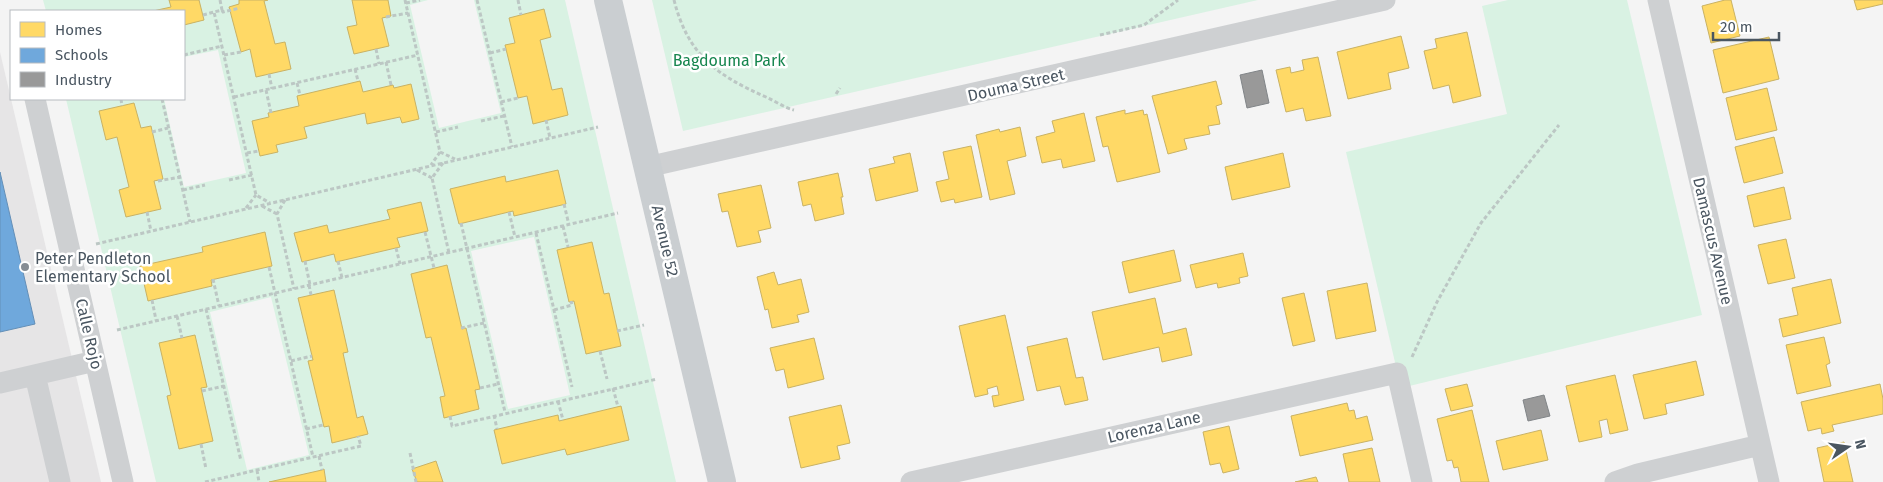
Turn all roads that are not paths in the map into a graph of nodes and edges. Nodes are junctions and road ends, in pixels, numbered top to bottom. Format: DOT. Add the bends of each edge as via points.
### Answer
graph roads {
  1 [pos="608,0"];
  2 [pos="1385,0"];
  3 [pos="1658,0"];
  4 [pos="35,100"];
  5 [pos="647,167"];
  6 [pos="95,361"];
  7 [pos="35,375"];
  8 [pos="0,383"];
  9 [pos="1760,445"];
  10 [pos="60,482"];
  11 [pos="123,482"];
  12 [pos="722,482"];
  13 [pos="911,482"];
  14 [pos="1422,482"];
  15 [pos="1614,482"];
  16 [pos="1769,482"];
  1 -- 5 [label="main road, Avenue 52"];
  2 -- 5 [label="street, Douma Street"];
  3 -- 9 [label="street, Damascus Avenue"];
  4 -- 6 [label="street, Calle Rojo"];
  5 -- 12 [label="main road, Avenue 52"];
  6 -- 7 [label="street"];
  6 -- 11 [label="street, Calle Rojo"];
  7 -- 8 [label="street"];
  7 -- 10 [label="street"];
  9 -- 15 [label="street"];
  9 -- 16 [label="street, Damascus Avenue"];
  13 -- 14 [label="street, Lorenza Lane" via="1397,373"];
}
